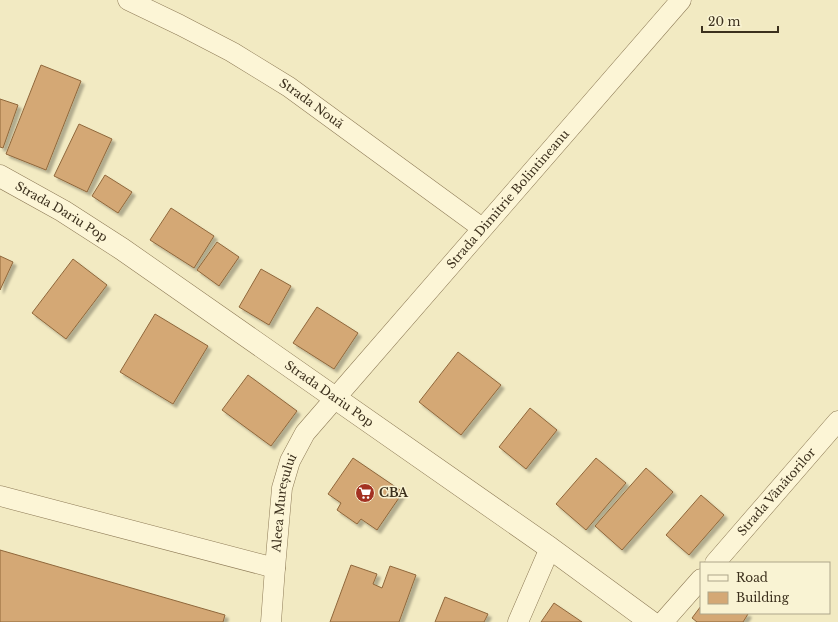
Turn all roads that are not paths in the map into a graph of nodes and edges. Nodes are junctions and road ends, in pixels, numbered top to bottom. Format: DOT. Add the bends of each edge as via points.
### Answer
graph roads {
  1 [pos="128,0"];
  2 [pos="681,0"];
  3 [pos="0,176"];
  4 [pos="482,228"];
  5 [pos="334,398"];
  6 [pos="838,421"];
  7 [pos="0,496"];
  8 [pos="550,548"];
  9 [pos="715,562"];
  10 [pos="275,568"];
  11 [pos="700,580"];
  12 [pos="271,622"];
  13 [pos="518,622"];
  14 [pos="651,622"];
  15 [pos="663,622"];
  1 -- 4 [label="street, Strada Nouă" via="232,52 289,87"];
  2 -- 4 [label="street, Strada Dimitrie Bolintineanu"];
  3 -- 5 [label="street, Strada Dariu Pop" via="63,211 122,249"];
  4 -- 5 [label="street, Strada Dimitrie Bolintineanu"];
  5 -- 8 [label="street, Strada Dariu Pop"];
  5 -- 10 [label="street, Aleea Mureșului" via="305,433 290,461 282,488"];
  6 -- 9 [label="street, Strada Vânătorilor"];
  7 -- 10 [label="street"];
  8 -- 13 [label="street"];
  8 -- 14 [label="street, Strada Dariu Pop"];
  10 -- 12 [label="street, Aleea Mureșului"];
  11 -- 15 [label="street"];
}
